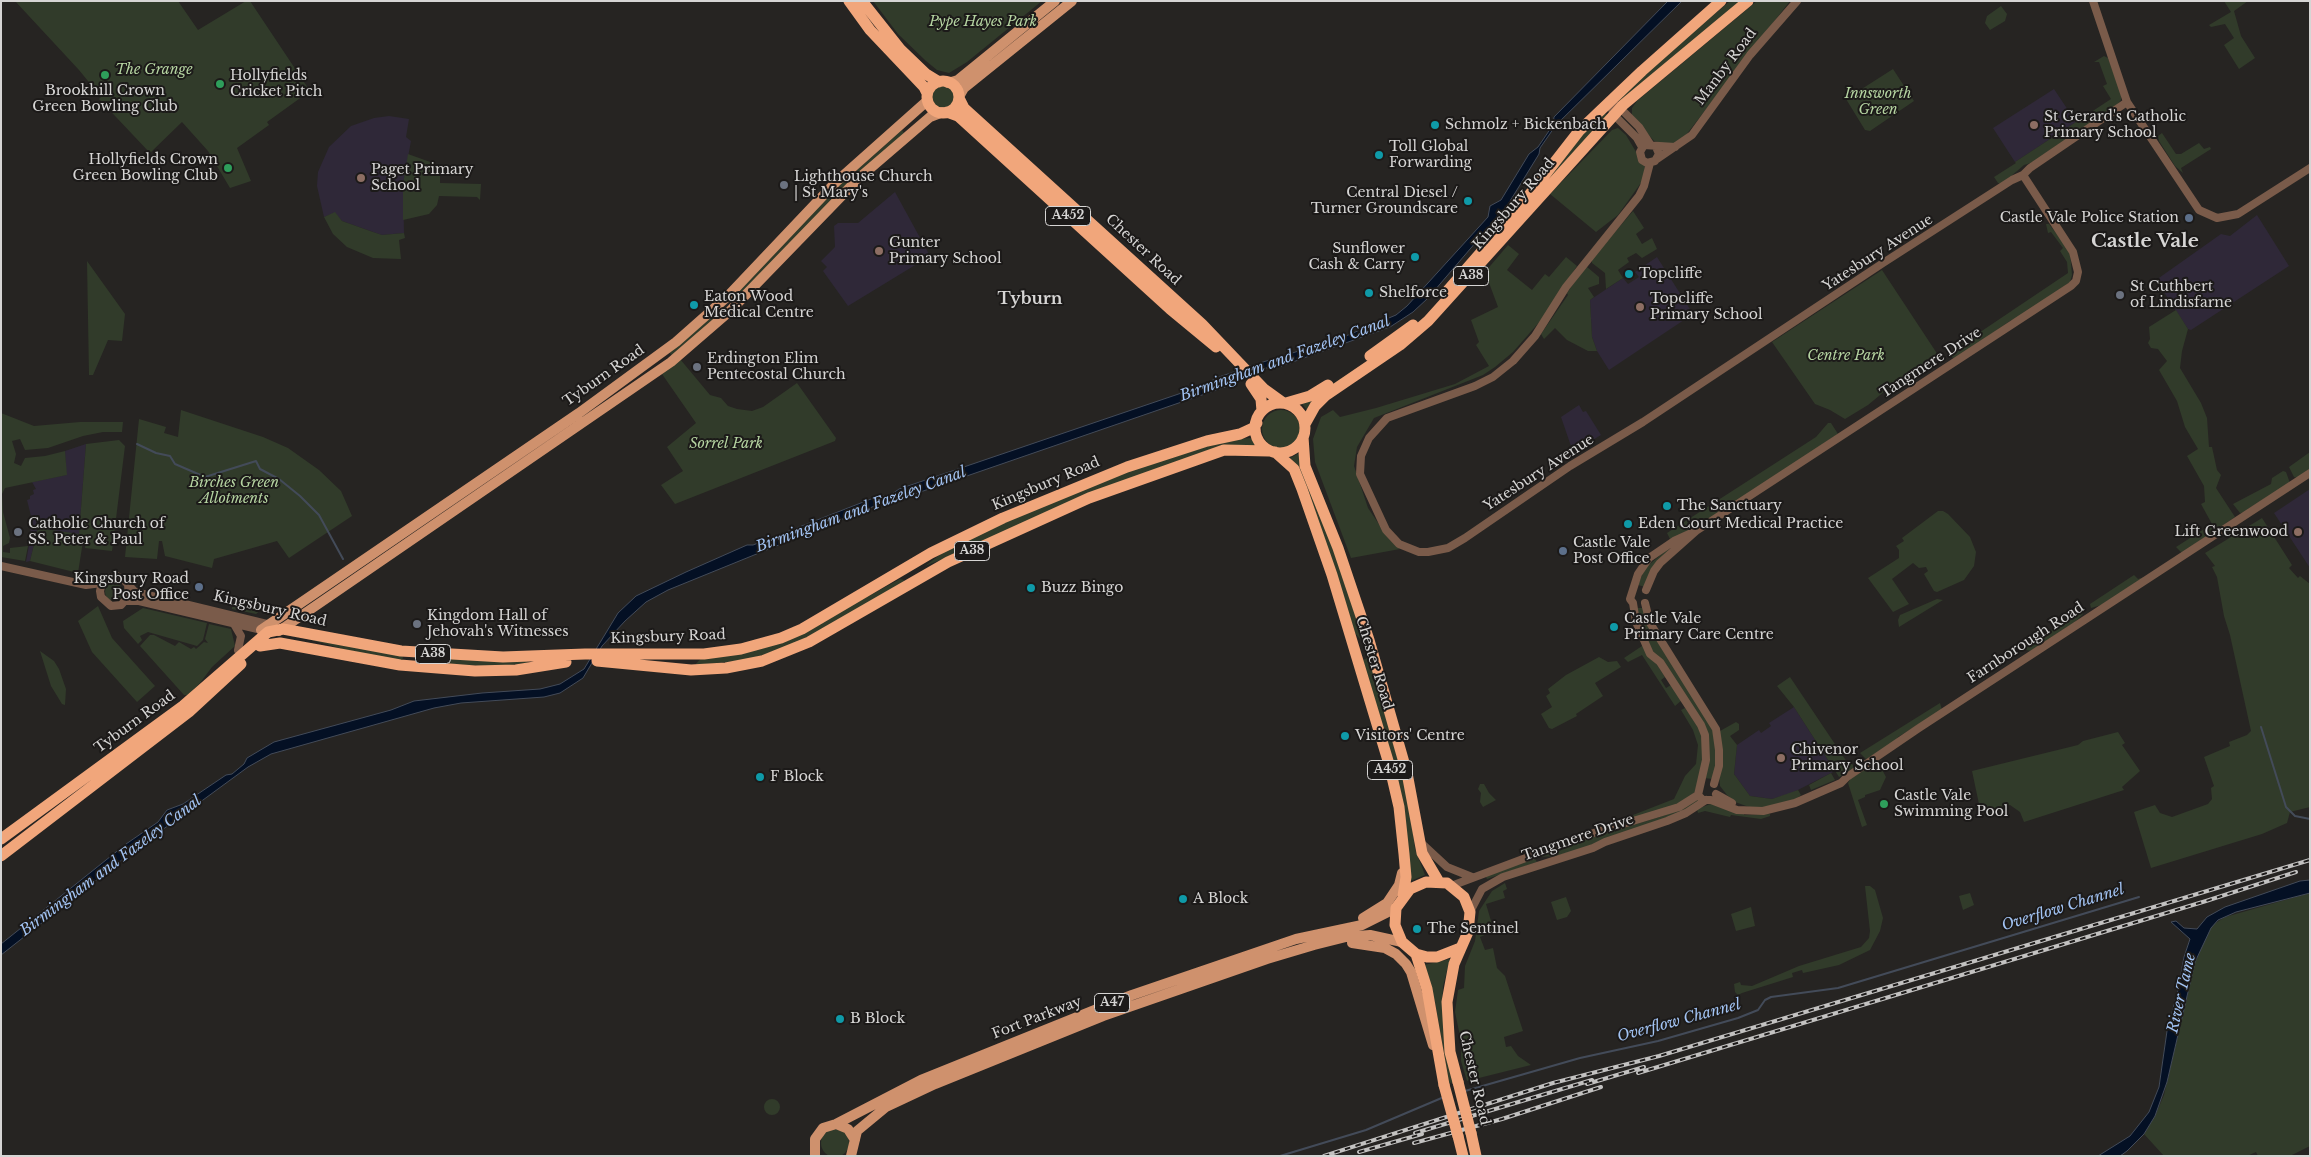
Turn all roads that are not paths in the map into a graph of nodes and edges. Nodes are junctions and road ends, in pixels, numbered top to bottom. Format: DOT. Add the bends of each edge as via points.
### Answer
graph roads {
  1 [pos="849,1"];
  2 [pos="862,1"];
  3 [pos="1055,1"];
  4 [pos="1072,1"];
  5 [pos="1721,1"];
  6 [pos="1748,1"];
  7 [pos="1797,1"];
  8 [pos="2093,1"];
  9 [pos="944,82"];
  10 [pos="927,97"];
  11 [pos="960,98"];
  12 [pos="2127,102"];
  13 [pos="1614,105"];
  14 [pos="945,112"];
  15 [pos="1649,146"];
  16 [pos="1675,147"];
  17 [pos="1654,161"];
  18 [pos="2310,168"];
  19 [pos="2023,175"];
  20 [pos="1082,221"];
  21 [pos="728,296"];
  22 [pos="737,304"];
  23 [pos="1245,373"];
  24 [pos="1321,399"];
  25 [pos="1284,403"];
  26 [pos="1262,411"];
  27 [pos="1257,423"];
  28 [pos="1304,424"];
  29 [pos="1303,438"];
  30 [pos="1234,449"];
  31 [pos="1272,452"];
  32 [pos="2310,473"];
  33 [pos="1302,489"];
  34 [pos="1315,489"];
  35 [pos="1696,531"];
  36 [pos="948,562"];
  37 [pos="910,565"];
  38 [pos="1,566"];
  39 [pos="885,580"];
  40 [pos="102,582"];
  41 [pos="907,584"];
  42 [pos="86,585"];
  43 [pos="128,585"];
  44 [pos="346,587"];
  45 [pos="1633,589"];
  46 [pos="1646,590"];
  47 [pos="101,597"];
  48 [pos="126,601"];
  49 [pos="1645,602"];
  50 [pos="1633,603"];
  51 [pos="304,615"];
  52 [pos="234,624"];
  53 [pos="272,629"];
  54 [pos="314,635"];
  55 [pos="1369,640"];
  56 [pos="260,646"];
  57 [pos="238,650"];
  58 [pos="401,651"];
  59 [pos="423,653"];
  60 [pos="358,658"];
  61 [pos="583,658"];
  62 [pos="604,658"];
  63 [pos="400,664"];
  64 [pos="421,667"];
  65 [pos="215,677"];
  66 [pos="1369,698"];
  67 [pos="1700,784"];
  68 [pos="1714,784"];
  69 [pos="1698,795"];
  70 [pos="1711,798"];
  71 [pos="11,832"];
  72 [pos="1,839"];
  73 [pos="1419,841"];
  74 [pos="19,843"];
  75 [pos="1404,854"];
  76 [pos="1,856"];
  77 [pos="1472,877"];
  78 [pos="1439,882"];
  79 [pos="1451,886"];
  80 [pos="1403,896"];
  81 [pos="1396,908"];
  82 [pos="1470,912"];
  83 [pos="1296,939"];
  84 [pos="1402,942"];
  85 [pos="1314,945"];
  86 [pos="1460,948"];
  87 [pos="1416,954"];
  88 [pos="1439,1064"];
  89 [pos="836,1124"];
  90 [pos="854,1140"];
  91 [pos="816,1154"];
  92 [pos="851,1156"];
  93 [pos="1463,1156"];
  94 [pos="1476,1156"];
  1 -- 10 [label="highway" via="870,30 924,87"];
  2 -- 9 [label="highway" via="900,49 926,74"];
  3 -- 9 [label="main road" via="958,80"];
  4 -- 11 [label="main road" via="964,88"];
  5 -- 13 [label="highway, Kingsbury Road / A38"];
  6 -- 13 [label="highway, Kingsbury Road / A38"];
  7 -- 16 [label="street, Manby Road" via="1756,48 1695,131"];
  8 -- 12 [label="street"];
  9 -- 10 [label="highway"];
  9 -- 11 [label="highway" via="958,88"];
  10 -- 14 [label="highway" via="933,108"];
  10 -- 21 [label="main road, Tyburn Road" via="836,182"];
  11 -- 14 [label="highway" via="957,107"];
  11 -- 20 [label="highway, Chester Road / A452" via="964,108"];
  12 -- 18 [label="street" via="2200,210 2212,216 2238,214"];
  12 -- 19 [label="street, Yatesbury Avenue"];
  13 -- 15 [label="street" via="1643,133"];
  13 -- 24 [label="highway, Kingsbury Road / A38" via="1428,321 1400,345"];
  13 -- 25 [label="highway, Kingsbury Road / A38" via="1579,130 1516,212 1415,324 1324,388 1310,396"];
  14 -- 20 [label="highway, Chester Road / A452" via="958,116"];
  14 -- 22 [label="main road, Tyburn Road" via="930,117 859,178"];
  15 -- 16 [label="street"];
  15 -- 17 [label="street" via="1658,152"];
  15 -- 17 [label="street" via="1641,158"];
  16 -- 17 [label="street, Manby Road"];
  17 -- 19 [label="street, Yatesbury Avenue" via="1639,196 1513,361 1475,386 1387,418 1369,438 1361,456 1360,474 1386,530 1399,544 1420,552 1448,548"];
  19 -- 35 [label="street, Tangmere Drive" via="2073,252 2078,272 2071,286"];
  20 -- 23 [label="highway, Chester Road / A452" via="1202,324"];
  21 -- 22 [label="main road"];
  21 -- 53 [label="main road, Tyburn Road" via="642,369"];
  22 -- 44 [label="main road, Tyburn Road" via="671,362"];
  23 -- 25 [label="highway, Chester Road / A452"];
  23 -- 26 [label="highway, Chester Road / A452" via="1261,399"];
  24 -- 28 [label="highway, Kingsbury Road / A38"];
  24 -- 34 [label="highway" via="1308,436"];
  25 -- 26 [label="highway, A38"];
  25 -- 28 [label="highway" via="1300,412"];
  26 -- 27 [label="highway"];
  27 -- 31 [label="highway" via="1257,436"];
  27 -- 37 [label="highway, Kingsbury Road / A38" via="1240,434 1171,452 1099,478 1003,518"];
  28 -- 29 [label="highway"];
  29 -- 31 [label="highway, A38" via="1290,451"];
  29 -- 34 [label="highway, Chester Road / A452" via="1305,466"];
  30 -- 31 [label="highway, Kingsbury Road / A38"];
  30 -- 33 [label="highway" via="1284,466"];
  30 -- 36 [label="highway, Kingsbury Road / A38" via="1089,498"];
  31 -- 33 [label="highway, Chester Road / A452" via="1294,469"];
  32 -- 70 [label="street, Farnborough Road" via="1919,728 1841,783 1773,810 1748,811"];
  33 -- 66 [label="highway, Chester Road / A452"];
  34 -- 55 [label="highway, Chester Road / A452"];
  35 -- 45 [label="street, Tangmere Drive" via="1650,557 1638,574"];
  35 -- 46 [label="street, Tangmere Drive" via="1660,562"];
  36 -- 37 [label="highway" via="920,571"];
  36 -- 41 [label="highway, Kingsbury Road / A38"];
  37 -- 39 [label="highway, Kingsbury Road / A38"];
  38 -- 42 [label="street"];
  39 -- 41 [label="highway" via="903,574 907,577"];
  39 -- 62 [label="highway, Kingsbury Road / A38" via="802,629 760,645 704,654"];
  40 -- 42 [label="street"];
  40 -- 43 [label="street" via="117,576"];
  40 -- 47 [label="street"];
  41 -- 62 [label="highway, Kingsbury Road / A38" via="809,642 762,661 691,670"];
  42 -- 47 [label="street"];
  43 -- 48 [label="street" via="130,593"];
  43 -- 53 [label="street, Kingsbury Road" via="138,592"];
  44 -- 51 [label="main road, Tyburn Road"];
  44 -- 53 [label="main road"];
  45 -- 46 [label="street"];
  45 -- 50 [label="street" via="1630,596"];
  46 -- 49 [label="street"];
  47 -- 48 [label="street" via="111,606"];
  48 -- 52 [label="street, Kingsbury Road" via="139,601"];
  49 -- 50 [label="street"];
  49 -- 68 [label="street" via="1650,623 1716,729 1719,758"];
  50 -- 67 [label="street" via="1636,622 1650,654 1660,662 1703,730 1707,749"];
  51 -- 53 [label="main road, Tyburn Road"];
  51 -- 54 [label="main road" via="301,619 303,628"];
  52 -- 53 [label="street, Kingsbury Road"];
  52 -- 57 [label="street" via="240,636"];
  53 -- 54 [label="highway, Kingsbury Road / A38"];
  53 -- 56 [label="highway, Tyburn Road"];
  53 -- 57 [label="highway"];
  53 -- 60 [label="highway"];
  53 -- 65 [label="highway, Tyburn Road"];
  54 -- 58 [label="highway, Kingsbury Road / A38"];
  55 -- 66 [label="highway, A452" via="1362,645 1360,652"];
  55 -- 73 [label="highway, Chester Road / A452" via="1406,773"];
  56 -- 60 [label="highway, Kingsbury Road / A38" via="280,644"];
  56 -- 74 [label="highway, Tyburn Road" via="189,712"];
  57 -- 65 [label="highway"];
  58 -- 59 [label="highway, Kingsbury Road / A38"];
  58 -- 63 [label="highway" via="405,655 404,662"];
  59 -- 61 [label="highway, Kingsbury Road / A38"];
  59 -- 64 [label="highway" via="417,659"];
  60 -- 63 [label="highway, Kingsbury Road / A38"];
  61 -- 62 [label="highway, Kingsbury Road / A38"];
  61 -- 64 [label="highway, Kingsbury Road / A38" via="497,672"];
  63 -- 64 [label="highway, Kingsbury Road / A38"];
  65 -- 71 [label="highway, Tyburn Road" via="183,706"];
  66 -- 75 [label="highway, Chester Road / A452" via="1397,799"];
  67 -- 68 [label="street"];
  67 -- 69 [label="street"];
  68 -- 70 [label="street"];
  69 -- 70 [label="street, Farnborough Road"];
  69 -- 77 [label="street, Tangmere Drive" via="1679,806"];
  70 -- 82 [label="street, Tangmere Drive" via="1667,821 1503,876 1482,889"];
  71 -- 72 [label="highway, Tyburn Road"];
  71 -- 74 [label="highway"];
  73 -- 77 [label="street" via="1447,866"];
  73 -- 78 [label="highway, Chester Road / A452"];
  74 -- 76 [label="highway, Tyburn Road"];
  75 -- 80 [label="highway, Chester Road / A452" via="1406,877"];
  75 -- 83 [label="main road" via="1399,885 1387,903 1361,920"];
  77 -- 79 [label="street, Tangmere Drive"];
  78 -- 79 [label="highway"];
  78 -- 80 [label="highway" via="1419,884"];
  79 -- 82 [label="highway" via="1464,897"];
  80 -- 81 [label="highway"];
  81 -- 83 [label="main road, Fort Parkway / A47" via="1362,924"];
  81 -- 84 [label="highway" via="1395,925"];
  82 -- 86 [label="highway" via="1468,932"];
  83 -- 89 [label="main road, Fort Parkway / A47" via="1132,995 988,1051 912,1084"];
  84 -- 85 [label="main road, Fort Parkway / A47" via="1370,935"];
  84 -- 87 [label="highway"];
  85 -- 88 [label="main road" via="1364,943 1396,954 1411,972"];
  85 -- 90 [label="main road, Fort Parkway / A47" via="1267,958 1103,1016 927,1087 876,1114 857,1131"];
  86 -- 87 [label="highway" via="1437,957"];
  86 -- 94 [label="highway, Chester Road, bridge" via="1446,1002 1450,1052"];
  87 -- 88 [label="highway, Chester Road" via="1427,989"];
  88 -- 93 [label="highway, Chester Road, bridge"];
  89 -- 90 [label="main road" via="848,1129"];
  89 -- 91 [label="main road, Fort Parkway / A47" via="826,1126 818,1133 814,1142"];
  90 -- 92 [label="main road, Fort Parkway / A47"];
}
